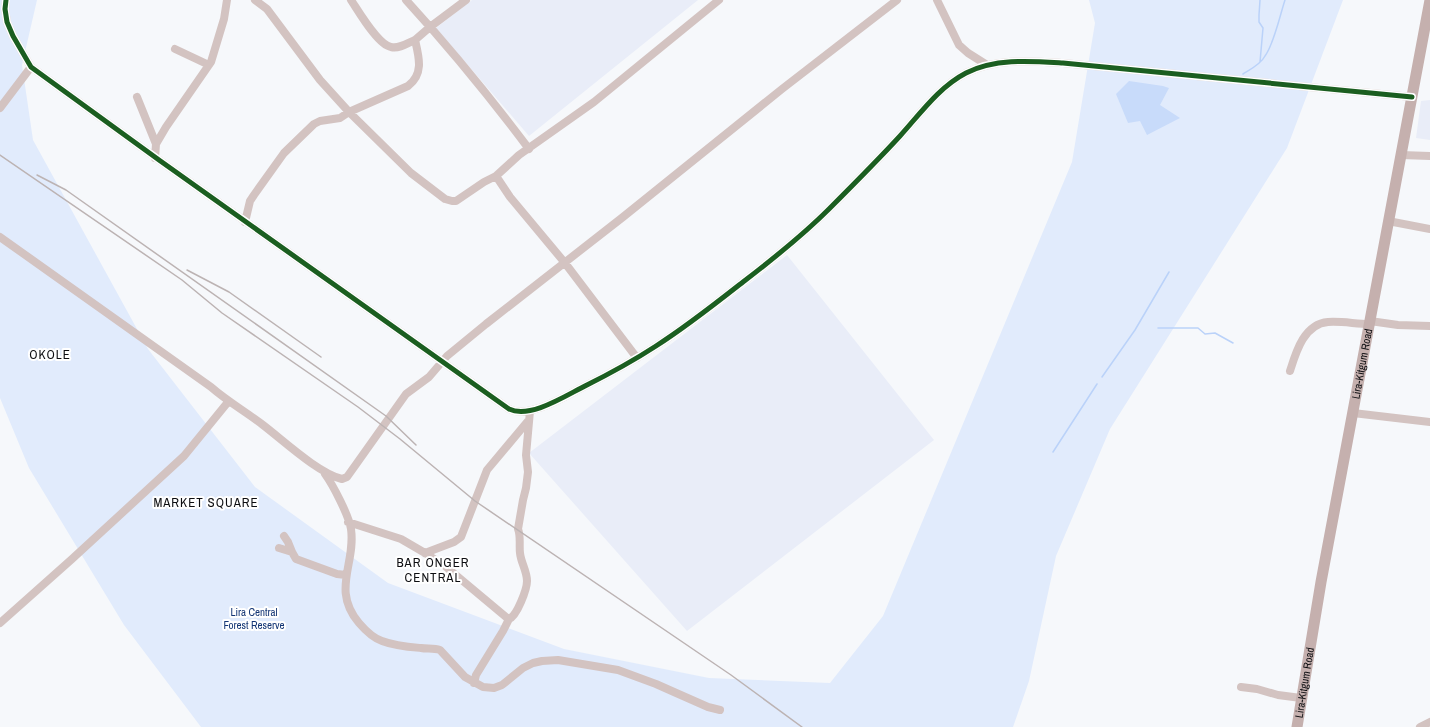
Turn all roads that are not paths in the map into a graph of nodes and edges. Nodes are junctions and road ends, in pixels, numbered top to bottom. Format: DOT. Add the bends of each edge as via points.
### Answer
graph roads {
  1 [pos="6,0"];
  2 [pos="226,0"];
  3 [pos="255,0"];
  4 [pos="351,0"];
  5 [pos="406,0"];
  6 [pos="466,0"];
  7 [pos="719,0"];
  8 [pos="897,0"];
  9 [pos="937,0"];
  10 [pos="1430,0"];
  11 [pos="430,27"];
  12 [pos="415,40"];
  13 [pos="175,49"];
  14 [pos="209,65"];
  15 [pos="987,65"];
  16 [pos="31,68"];
  17 [pos="137,97"];
  18 [pos="1412,97"];
  19 [pos="0,108"];
  20 [pos="349,112"];
  21 [pos="156,144"];
  22 [pos="528,149"];
  23 [pos="1401,155"];
  24 [pos="1430,156"];
  25 [pos="155,158"];
  26 [pos="496,176"];
  27 [pos="1388,221"];
  28 [pos="245,222"];
  29 [pos="1430,229"];
  30 [pos="0,237"];
  31 [pos="565,263"];
  32 [pos="1370,322"];
  33 [pos="1430,326"];
  34 [pos="638,358"];
  35 [pos="442,361"];
  36 [pos="1290,371"];
  37 [pos="228,402"];
  38 [pos="530,411"];
  39 [pos="1353,413"];
  40 [pos="528,421"];
  41 [pos="1430,422"];
  42 [pos="322,470"];
  43 [pos="348,522"];
  44 [pos="284,536"];
  45 [pos="279,548"];
  46 [pos="292,552"];
  47 [pos="425,552"];
  48 [pos="346,575"];
  49 [pos="509,619"];
  50 [pos="0,623"];
  51 [pos="475,679"];
  52 [pos="1241,687"];
  53 [pos="1302,698"];
  54 [pos="720,710"];
  55 [pos="1430,722"];
  56 [pos="1297,727"];
  57 [pos="1420,727"];
  1 -- 16 [label="street" via="7,22"];
  2 -- 14 [label="street" via="224,19"];
  3 -- 20 [label="street" via="267,9 320,80"];
  4 -- 12 [label="street" via="380,41 387,46 398,48"];
  5 -- 11 [label="street"];
  6 -- 11 [label="street"];
  7 -- 22 [label="street" via="594,102"];
  8 -- 31 [label="street"];
  9 -- 15 [label="street" via="959,45"];
  10 -- 18 [label="main road, Lira-Kitgum Road"];
  11 -- 12 [label="street"];
  11 -- 22 [label="street" via="486,93"];
  12 -- 20 [label="street" via="420,66 414,82"];
  13 -- 14 [label="street"];
  14 -- 21 [label="street"];
  15 -- 18 [label="street" via="1024,61 1063,63"];
  15 -- 34 [label="street" via="965,74 938,94 840,198 800,236 701,314"];
  16 -- 19 [label="street"];
  16 -- 25 [label="street"];
  17 -- 21 [label="street"];
  18 -- 23 [label="main road, Lira-Kitgum Road"];
  20 -- 26 [label="street" via="411,173 445,199 456,201"];
  20 -- 28 [label="street" via="340,118 314,124 284,153 250,201"];
  21 -- 25 [label="street"];
  22 -- 26 [label="street"];
  23 -- 24 [label="street"];
  23 -- 27 [label="main road, Lira-Kitgum Road"];
  25 -- 28 [label="street"];
  26 -- 31 [label="street" via="510,197"];
  27 -- 29 [label="street"];
  27 -- 32 [label="main road, Lira-Kitgum Road"];
  28 -- 35 [label="street"];
  30 -- 37 [label="street" via="211,387"];
  31 -- 34 [label="street"];
  31 -- 35 [label="street"];
  32 -- 33 [label="street"];
  32 -- 36 [label="street" via="1327,322 1314,327 1305,335"];
  32 -- 39 [label="main road, Lira-Kitgum Road"];
  34 -- 38 [label="street" via="576,391"];
  35 -- 38 [label="street" via="509,409"];
  35 -- 42 [label="street" via="429,377 406,394 347,477 336,478"];
  37 -- 42 [label="street"];
  37 -- 50 [label="street" via="184,456"];
  38 -- 40 [label="street"];
  39 -- 41 [label="street"];
  39 -- 53 [label="main road, Lira-Kitgum Road"];
  40 -- 47 [label="street" via="487,470 459,540"];
  40 -- 49 [label="street" via="528,472 518,529 520,556 527,582 517,610"];
  42 -- 43 [label="street" via="330,481"];
  43 -- 47 [label="street" via="401,539"];
  43 -- 48 [label="street" via="351,529 351,551"];
  44 -- 46 [label="street"];
  45 -- 46 [label="street"];
  46 -- 48 [label="street" via="296,559"];
  47 -- 49 [label="street"];
  48 -- 51 [label="street" via="346,599 355,618 366,631 382,641 440,650 465,677"];
  49 -- 51 [label="street"];
  51 -- 54 [label="street" via="484,688 494,688 533,663 558,660 618,670"];
  52 -- 53 [label="street"];
  53 -- 56 [label="main road, Lira-Kitgum Road"];
  55 -- 57 [label="street"];
}
